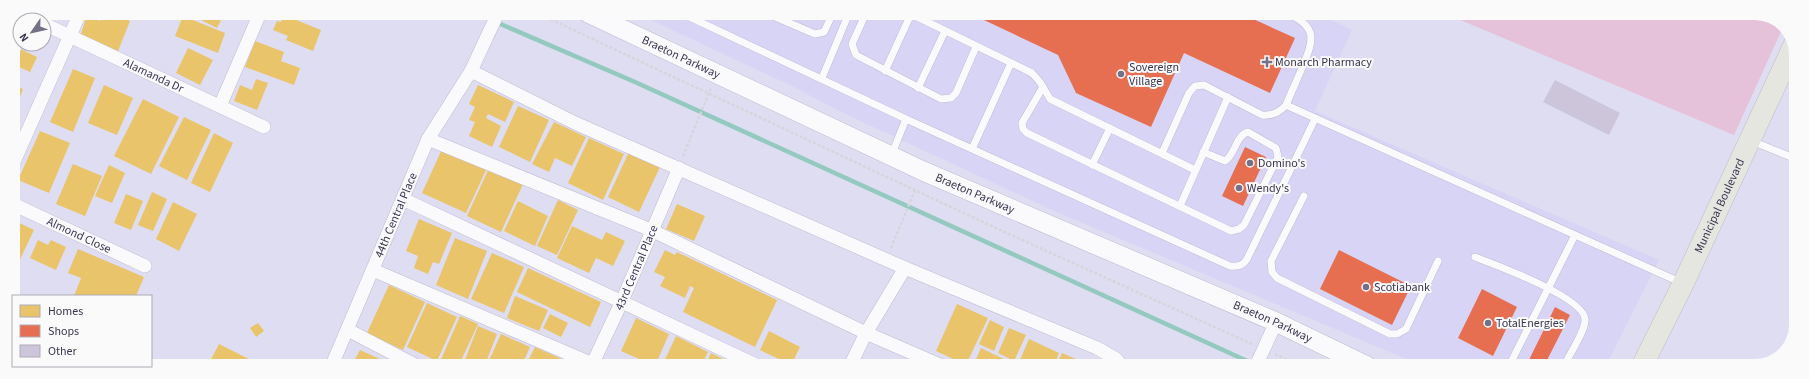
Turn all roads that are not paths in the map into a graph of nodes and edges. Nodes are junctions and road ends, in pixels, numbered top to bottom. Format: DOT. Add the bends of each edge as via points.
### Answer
graph roads {
  1 [pos="77,20"];
  2 [pos="257,20"];
  3 [pos="495,20"];
  4 [pos="619,20"];
  5 [pos="696,20"];
  6 [pos="782,20"];
  7 [pos="830,20"];
  8 [pos="846,20"];
  9 [pos="863,20"];
  10 [pos="907,20"];
  11 [pos="922,20"];
  12 [pos="1300,20"];
  13 [pos="52,28"];
  14 [pos="945,31"];
  15 [pos="70,37"];
  16 [pos="976,47"];
  17 [pos="1789,56"];
  18 [pos="1011,63"];
  19 [pos="474,66"];
  20 [pos="885,71"];
  21 [pos="822,78"];
  22 [pos="918,88"];
  23 [pos="1043,88"];
  24 [pos="1228,97"];
  25 [pos="1286,105"];
  26 [pos="220,106"];
  27 [pos="906,119"];
  28 [pos="1315,119"];
  29 [pos="264,127"];
  30 [pos="1110,128"];
  31 [pos="428,139"];
  32 [pos="1750,140"];
  33 [pos="20,148"];
  34 [pos="972,149"];
  35 [pos="1203,152"];
  36 [pos="1162,153"];
  37 [pos="891,156"];
  38 [pos="1789,156"];
  39 [pos="1092,165"];
  40 [pos="679,168"];
  41 [pos="1195,170"];
  42 [pos="1304,196"];
  43 [pos="403,199"];
  44 [pos="1180,206"];
  45 [pos="20,207"];
  46 [pos="651,230"];
  47 [pos="1575,235"];
  48 [pos="1476,257"];
  49 [pos="1438,261"];
  50 [pos="146,266"];
  51 [pos="905,268"];
  52 [pos="373,270"];
  53 [pos="1683,284"];
  54 [pos="1548,288"];
  55 [pos="622,300"];
  56 [pos="1276,322"];
  57 [pos="348,330"];
  58 [pos="866,332"];
  59 [pos="335,359"];
  60 [pos="404,359"];
  61 [pos="579,359"];
  62 [pos="596,359"];
  63 [pos="744,359"];
  64 [pos="853,359"];
  65 [pos="926,359"];
  66 [pos="1116,359"];
  67 [pos="1260,359"];
  68 [pos="1353,359"];
  69 [pos="1512,359"];
  70 [pos="1568,359"];
  71 [pos="1646,359"];
  1 -- 15 [label="street"];
  2 -- 26 [label="street"];
  3 -- 19 [label="street, 44th Central Place"];
  4 -- 37 [label="main road, Braeton Parkway" via="717,74"];
  5 -- 21 [label="lane"];
  6 -- 7 [label="lane" via="815,34 824,32"];
  8 -- 21 [label="lane"];
  9 -- 20 [label="lane" via="852,44 853,50 858,57"];
  10 -- 20 [label="lane"];
  11 -- 14 [label="lane"];
  12 -- 25 [label="lane" via="1310,32 1312,45"];
  13 -- 15 [label="street, Alamanda Dr"];
  14 -- 16 [label="lane"];
  14 -- 22 [label="lane"];
  15 -- 26 [label="street, Alamanda Dr"];
  15 -- 33 [label="street"];
  16 -- 18 [label="lane"];
  16 -- 22 [label="lane" via="954,96 941,99"];
  17 -- 32 [label="main road, Municipal Boulevard"];
  18 -- 23 [label="lane" via="1032,73"];
  18 -- 34 [label="lane"];
  19 -- 31 [label="street, 44th Central Place"];
  19 -- 40 [label="street" via="575,124"];
  20 -- 22 [label="lane"];
  21 -- 27 [label="lane"];
  23 -- 30 [label="lane" via="1050,99"];
  23 -- 39 [label="lane" via="1022,123 1023,129"];
  24 -- 25 [label="lane" via="1262,115 1273,115"];
  24 -- 35 [label="lane"];
  24 -- 36 [label="lane" via="1204,85 1193,88"];
  25 -- 28 [label="lane"];
  26 -- 29 [label="street, Alamanda Dr"];
  27 -- 34 [label="lane"];
  27 -- 37 [label="lane"];
  28 -- 34 [label="lane" via="1247,259 1236,267"];
  28 -- 47 [label="lane"];
  30 -- 36 [label="lane"];
  30 -- 39 [label="lane"];
  31 -- 43 [label="street, 44th Central Place"];
  31 -- 46 [label="street"];
  32 -- 38 [label="lane"];
  32 -- 53 [label="main road, Municipal Boulevard"];
  35 -- 41 [label="lane"];
  35 -- 44 [label="lane" via="1226,160 1243,134 1248,132 1276,148 1278,157 1244,225 1237,230 1231,231"];
  36 -- 41 [label="lane"];
  37 -- 56 [label="main road, Braeton Parkway"];
  39 -- 44 [label="lane"];
  40 -- 46 [label="street, 43rd Central Place"];
  40 -- 51 [label="street"];
  41 -- 44 [label="lane"];
  42 -- 49 [label="lane" via="1271,261 1272,272 1277,278 1390,334 1397,334 1406,329"];
  43 -- 52 [label="street, 44th Central Place"];
  43 -- 55 [label="street"];
  45 -- 50 [label="street, Almond Close"];
  46 -- 55 [label="street, 43rd Central Place"];
  46 -- 58 [label="street"];
  47 -- 53 [label="lane"];
  47 -- 54 [label="lane"];
  48 -- 54 [label="lane"];
  51 -- 58 [label="street"];
  51 -- 66 [label="street" via="1097,348"];
  52 -- 57 [label="street, 44th Central Place"];
  52 -- 61 [label="street"];
  53 -- 71 [label="main road, Municipal Boulevard"];
  54 -- 69 [label="lane"];
  54 -- 70 [label="lane" via="1575,304 1585,318 1584,326"];
  55 -- 62 [label="street, 43rd Central Place"];
  55 -- 63 [label="street"];
  56 -- 67 [label="street"];
  56 -- 68 [label="main road, Braeton Parkway"];
  57 -- 59 [label="street, 44th Central Place"];
  57 -- 60 [label="street"];
  58 -- 64 [label="street"];
  58 -- 65 [label="street"];
}
